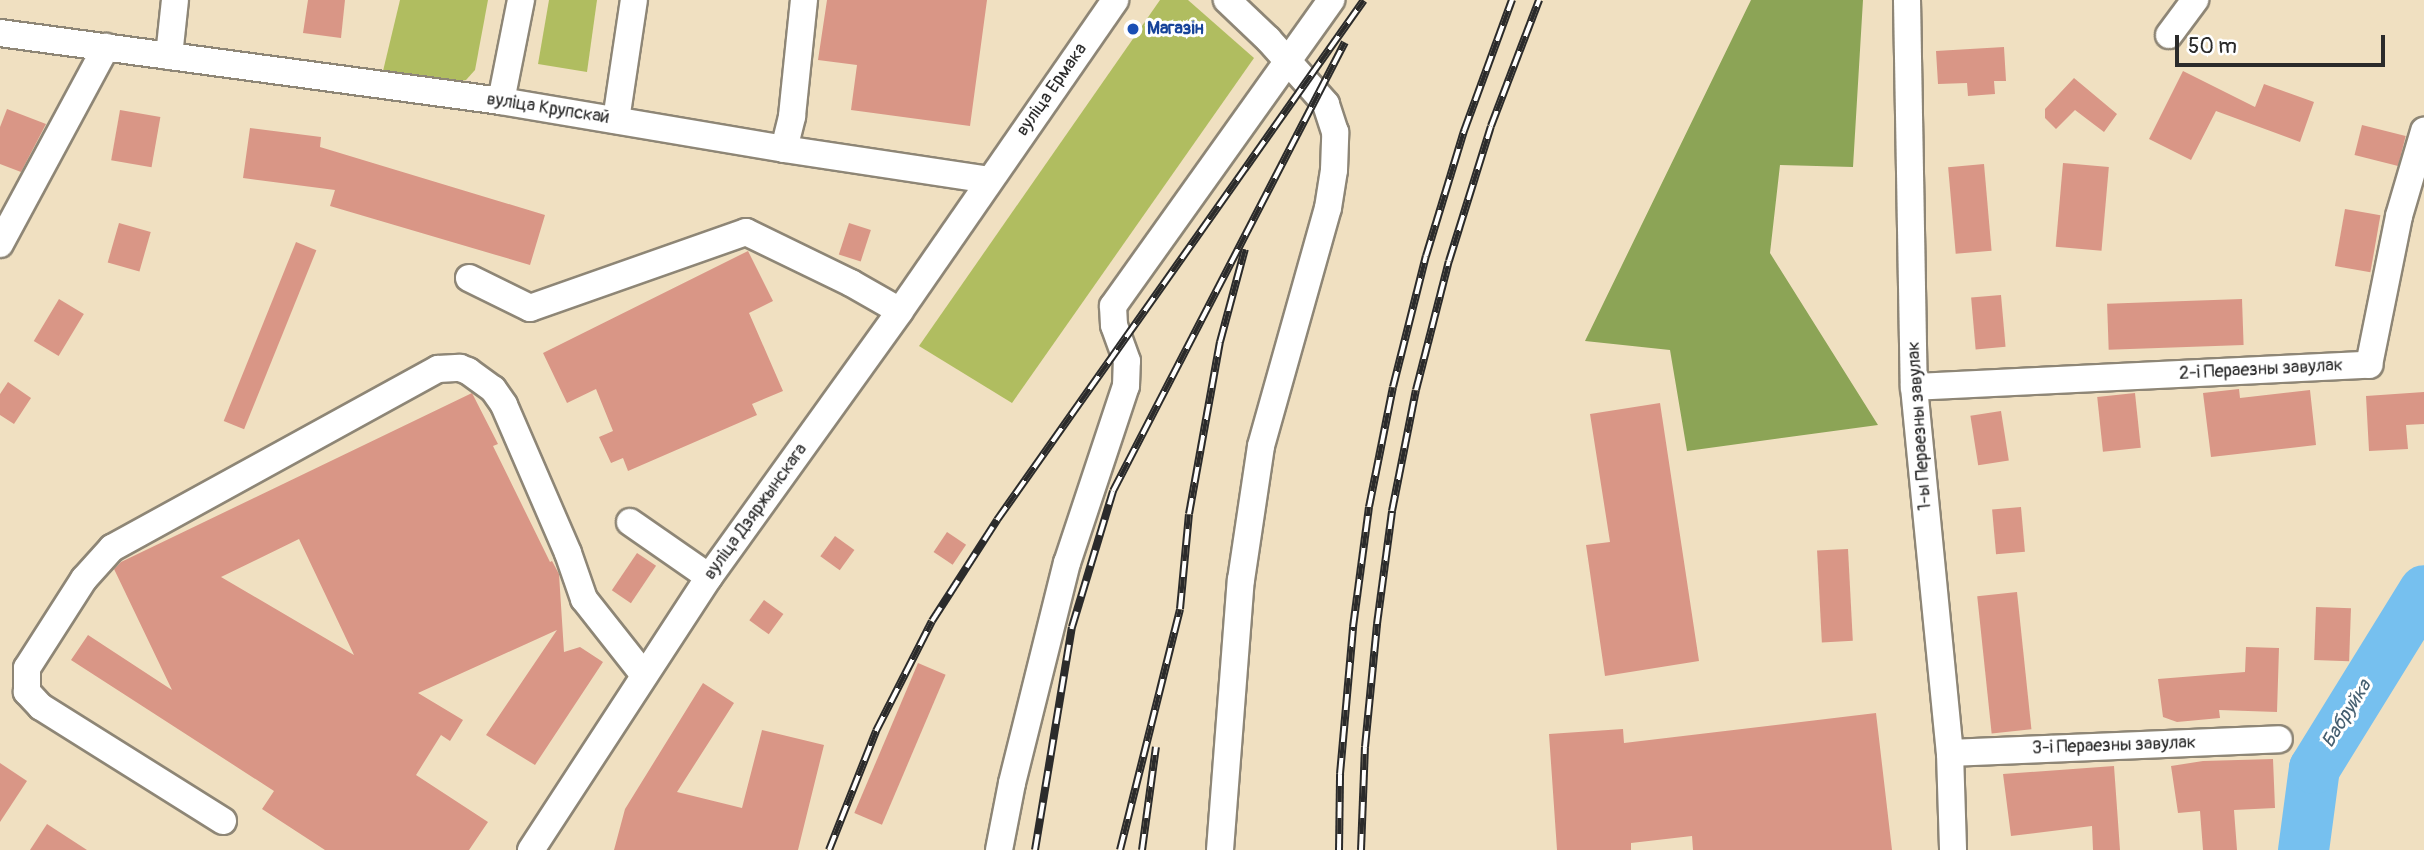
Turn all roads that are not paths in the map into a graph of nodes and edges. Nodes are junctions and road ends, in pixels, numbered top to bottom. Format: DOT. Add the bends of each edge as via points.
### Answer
graph roads {
  1 [pos="175,0"];
  2 [pos="521,0"];
  3 [pos="634,0"];
  4 [pos="804,0"];
  5 [pos="1115,0"];
  6 [pos="1227,0"];
  7 [pos="1331,0"];
  8 [pos="1907,0"];
  9 [pos="2195,0"];
  10 [pos="0,33"];
  11 [pos="2169,35"];
  12 [pos="106,47"];
  13 [pos="169,55"];
  14 [pos="1288,61"];
  15 [pos="501,101"];
  16 [pos="616,120"];
  17 [pos="2424,131"];
  18 [pos="783,149"];
  19 [pos="989,180"];
  20 [pos="0,244"];
  21 [pos="469,278"];
  22 [pos="900,311"];
  23 [pos="1914,387"];
  24 [pos="629,522"];
  25 [pos="709,576"];
  26 [pos="644,675"];
  27 [pos="2279,739"];
  28 [pos="1950,753"];
  29 [pos="223,821"];
  30 [pos="531,850"];
  31 [pos="999,850"];
  32 [pos="1220,850"];
  33 [pos="1953,850"];
  1 -- 13 [label="street"];
  2 -- 15 [label="street"];
  3 -- 16 [label="street"];
  4 -- 18 [label="street" via="792,116"];
  5 -- 19 [label="street, вуліца Ермака"];
  6 -- 14 [label="street"];
  7 -- 14 [label="street"];
  8 -- 23 [label="street, 1-ы Пераезны завулак"];
  9 -- 11 [label="street"];
  10 -- 12 [label="street, вуліца Крупскай"];
  12 -- 13 [label="street, вуліца Крупскай"];
  12 -- 20 [label="street"];
  13 -- 15 [label="street, вуліца Крупскай"];
  14 -- 31 [label="street" via="1113,306 1114,326 1127,361 1126,386 1067,563"];
  14 -- 32 [label="street" via="1326,104 1335,132 1334,170 1328,208 1261,446 1241,580"];
  15 -- 16 [label="street, вуліца Крупскай"];
  16 -- 18 [label="street, вуліца Крупскай"];
  17 -- 23 [label="street, 2-і Пераезны завулак" via="2399,216 2369,365"];
  18 -- 19 [label="street, вуліца Крупскай"];
  19 -- 22 [label="street, вуліца Дзяржынскага"];
  21 -- 22 [label="street" via="530,308 746,232"];
  22 -- 25 [label="street, вуліца Дзяржынскага"];
  23 -- 28 [label="street, 1-ы Пераезны завулак"];
  24 -- 25 [label="street"];
  25 -- 26 [label="street, вуліца Дзяржынскага"];
  26 -- 29 [label="street" via="584,599 504,405 493,389 468,371 438,369 112,548 84,579 27,668 27,692 41,707"];
  26 -- 30 [label="street, вуліца Дзяржынскага"];
  27 -- 28 [label="street, 3-і Пераезны завулак"];
  28 -- 33 [label="street, 1-ы Пераезны завулак"];
}
